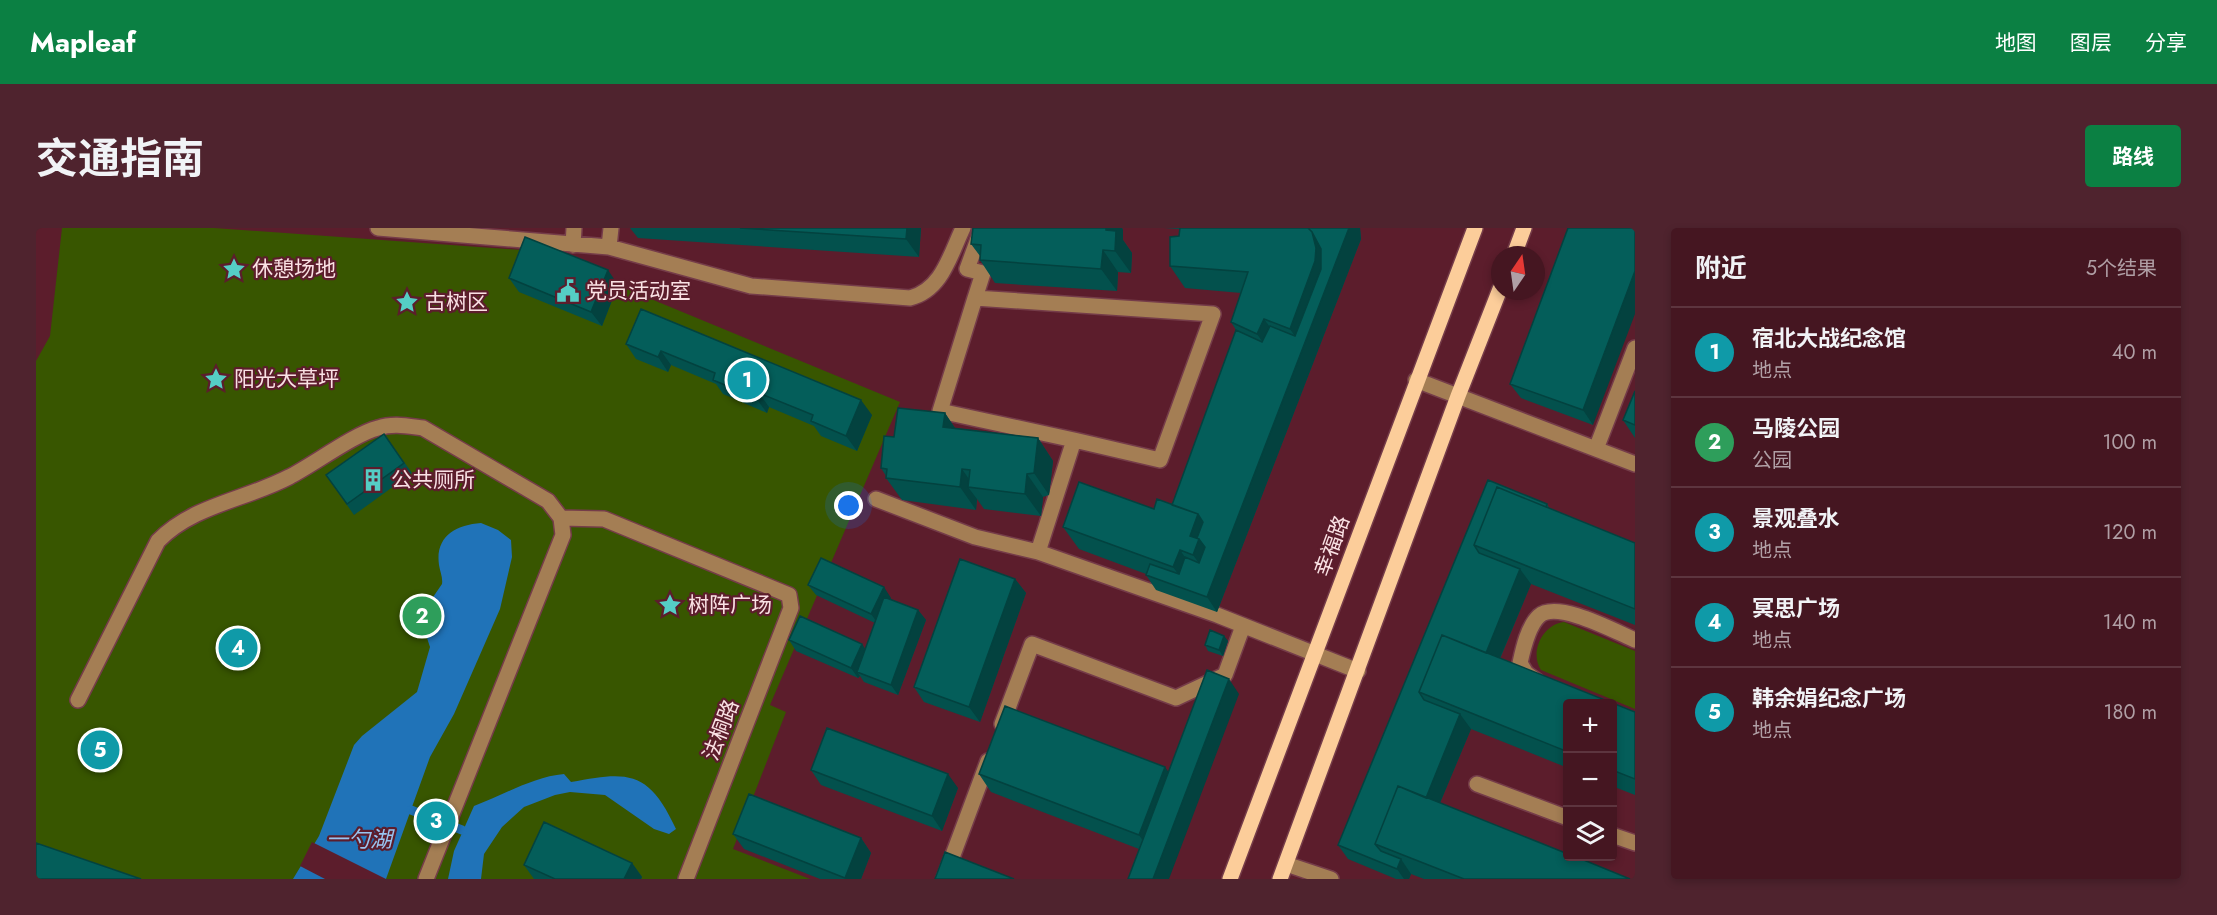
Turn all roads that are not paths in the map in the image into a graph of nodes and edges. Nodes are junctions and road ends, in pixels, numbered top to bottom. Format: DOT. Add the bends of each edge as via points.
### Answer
graph roads {
  1 [pos="378,228"];
  2 [pos="574,228"];
  3 [pos="611,228"];
  4 [pos="963,228"];
  5 [pos="982,228"];
  6 [pos="1475,228"];
  7 [pos="1524,228"];
  8 [pos="573,244"];
  9 [pos="1517,246"];
  10 [pos="609,248"];
  11 [pos="975,298"];
  12 [pos="1496,300"];
  13 [pos="1635,348"];
  14 [pos="1416,380"];
  15 [pos="1458,396"];
  16 [pos="1074,441"];
  17 [pos="1596,449"];
  18 [pos="1635,464"];
  19 [pos="876,499"];
  20 [pos="561,518"];
  21 [pos="1038,552"];
  22 [pos="1243,626"];
  23 [pos="1635,640"];
  24 [pos="1314,654"];
  25 [pos="1358,671"];
  26 [pos="1554,687"];
  27 [pos="78,700"];
  28 [pos="1477,784"];
  29 [pos="1563,816"];
  30 [pos="1617,837"];
  31 [pos="1635,843"];
  32 [pos="1286,864"];
  33 [pos="426,879"];
  34 [pos="686,879"];
  35 [pos="944,879"];
  36 [pos="1230,879"];
  37 [pos="1280,879"];
  38 [pos="1331,879"];
  1 -- 8 [label="street"];
  2 -- 8 [label="street"];
  3 -- 10 [label="street"];
  4 -- 10 [label="street" via="940,278 921,296 910,298 751,286"];
  5 -- 11 [label="street" via="967,269 983,273"];
  6 -- 14 [label="main road, 幸福路"];
  7 -- 9 [label="main road"];
  8 -- 10 [label="street"];
  11 -- 16 [label="street" via="940,411"];
  11 -- 16 [label="street" via="1213,315 1160,460"];
  12 -- 15 [label="main road"];
  13 -- 17 [label="street"];
  14 -- 15 [label="street"];
  14 -- 24 [label="main road, 幸福路"];
  15 -- 17 [label="street"];
  15 -- 25 [label="main road"];
  16 -- 21 [label="street"];
  17 -- 18 [label="street"];
  19 -- 21 [label="street" via="975,537"];
  20 -- 27 [label="street" via="549,501 423,428 399,424 376,428 290,477 214,505 172,526 158,541"];
  20 -- 33 [label="street" via="563,535"];
  20 -- 34 [label="street, 法桐路" via="604,519 789,595 791,608"];
  21 -- 22 [label="street"];
  22 -- 24 [label="street"];
  22 -- 35 [label="street" via="1225,675 1176,698 1032,644"];
  23 -- 26 [label="street" via="1562,610 1548,611 1533,626 1520,663 1533,679"];
  24 -- 25 [label="street"];
  24 -- 36 [label="main road, 幸福路"];
  25 -- 32 [label="main road"];
  28 -- 29 [label="street"];
  30 -- 31 [label="street"];
  32 -- 37 [label="main road"];
  32 -- 38 [label="street"];
}
